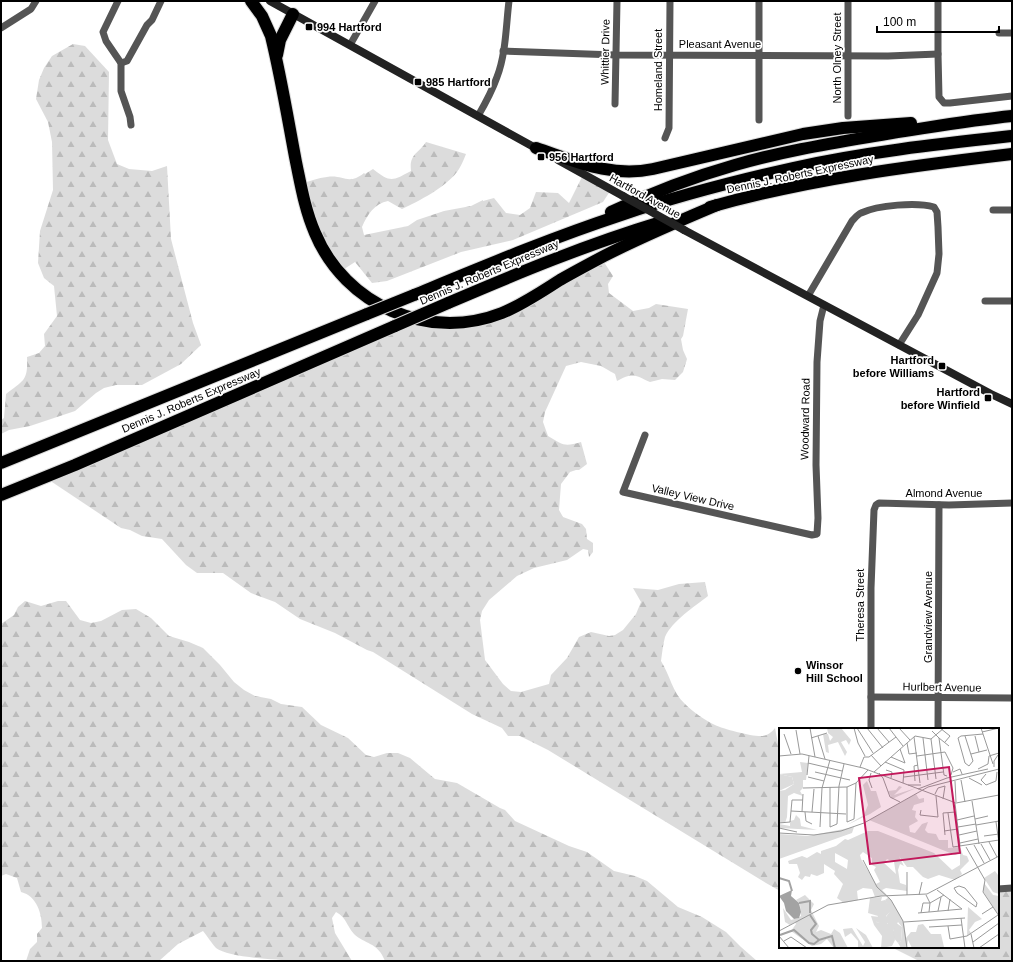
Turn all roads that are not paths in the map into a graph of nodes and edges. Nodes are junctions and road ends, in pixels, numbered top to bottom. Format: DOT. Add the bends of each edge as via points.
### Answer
graph roads {
  1 [pos="36,1"];
  2 [pos="118,1"];
  3 [pos="161,1"];
  4 [pos="251,1"];
  5 [pos="270,1"];
  6 [pos="375,1"];
  7 [pos="509,1"];
  8 [pos="617,1"];
  9 [pos="670,1"];
  10 [pos="759,1"];
  11 [pos="848,1"];
  12 [pos="938,1"];
  13 [pos="293,14"];
  14 [pos="1,28"];
  15 [pos="999,33"];
  16 [pos="1012,33"];
  17 [pos="350,45"];
  18 [pos="503,51"];
  19 [pos="938,54"];
  20 [pos="616,55"];
  21 [pos="669,55"];
  22 [pos="759,55"];
  23 [pos="848,55"];
  24 [pos="121,63"];
  25 [pos="278,72"];
  26 [pos="1012,96"];
  27 [pos="615,104"];
  28 [pos="478,116"];
  29 [pos="848,116"];
  30 [pos="1012,116"];
  31 [pos="759,120"];
  32 [pos="968,121"];
  33 [pos="131,125"];
  34 [pos="1012,136"];
  35 [pos="665,138"];
  36 [pos="536,148"];
  37 [pos="1012,154"];
  38 [pos="718,205"];
  39 [pos="993,210"];
  40 [pos="1012,210"];
  41 [pos="563,235"];
  42 [pos="808,296"];
  43 [pos="985,301"];
  44 [pos="1012,302"];
  45 [pos="824,305"];
  46 [pos="899,346"];
  47 [pos="1012,404"];
  48 [pos="645,435"];
  49 [pos="1,463"];
  50 [pos="1,495"];
  51 [pos="1012,504"];
  52 [pos="876,505"];
  53 [pos="939,505"];
  54 [pos="817,534"];
  55 [pos="871,696"];
  56 [pos="939,698"];
  57 [pos="1012,698"];
  58 [pos="871,728"];
  59 [pos="938,728"];
  60 [pos="1012,888"];
  61 [pos="999,889"];
  1 -- 14 [label="street" via="31,9"];
  2 -- 24 [label="street" via="103,32"];
  3 -- 24 [label="street" via="128,61"];
  4 -- 25 [label="highway" via="268,29"];
  5 -- 13 [label="main road, Hartford Avenue"];
  6 -- 17 [label="street"];
  7 -- 18 [label="street"];
  8 -- 20 [label="street, Whittier Drive"];
  9 -- 21 [label="street, Homeland Street"];
  10 -- 22 [label="street"];
  11 -- 23 [label="street, North Olney Street"];
  12 -- 19 [label="street"];
  13 -- 17 [label="main road, Hartford Avenue"];
  13 -- 25 [label="highway" via="278,46"];
  15 -- 16 [label="street"];
  17 -- 28 [label="main road, Hartford Avenue"];
  18 -- 20 [label="street, Pleasant Avenue"];
  18 -- 28 [label="street" via="497,77"];
  19 -- 23 [label="street, Pleasant Avenue"];
  19 -- 26 [label="street" via="940,97 944,103"];
  20 -- 21 [label="street, Pleasant Avenue"];
  20 -- 27 [label="street, Whittier Drive"];
  21 -- 22 [label="street, Pleasant Avenue"];
  21 -- 35 [label="street, Homeland Street" via="669,128"];
  22 -- 23 [label="street, Pleasant Avenue"];
  22 -- 31 [label="street"];
  23 -- 29 [label="street, North Olney Street"];
  24 -- 33 [label="street" via="121,92"];
  25 -- 38 [label="highway" via="306,206 322,248 337,271 360,292 378,304 407,317 436,323 458,323 481,320 502,313 615,250"];
  28 -- 36 [label="main road, Hartford Avenue"];
  30 -- 32 [label="highway"];
  32 -- 36 [label="highway" via="823,130 629,173 599,168"];
  32 -- 41 [label="highway" via="862,138 735,165 642,198"];
  34 -- 41 [label="highway, Dennis J. Roberts Expressway" via="890,151 794,168 677,197"];
  36 -- 42 [label="main road, Hartford Avenue, bridge"];
  37 -- 38 [label="highway, Dennis J. Roberts Expressway" via="863,173 775,190"];
  38 -- 50 [label="highway, Dennis J. Roberts Expressway, bridge" via="631,231 519,273"];
  39 -- 40 [label="street"];
  41 -- 49 [label="highway, Dennis J. Roberts Expressway, bridge"];
  42 -- 45 [label="main road, Hartford Avenue"];
  42 -- 46 [label="street" via="852,221 861,213 886,206 916,205 936,208 939,254 937,273 918,315"];
  43 -- 44 [label="street"];
  45 -- 46 [label="main road, Hartford Avenue"];
  45 -- 54 [label="street, Woodward Road" via="816,362"];
  46 -- 47 [label="main road, Hartford Avenue"];
  48 -- 54 [label="street, Valley View Drive" via="623,492 812,535"];
  51 -- 53 [label="street, Almond Avenue"];
  52 -- 53 [label="street, Almond Avenue"];
  52 -- 55 [label="street, Theresa Street" via="871,588"];
  53 -- 56 [label="street, Grandview Avenue"];
  55 -- 56 [label="street, Hurlbert Avenue"];
  55 -- 58 [label="street, Theresa Street"];
  56 -- 57 [label="street, Hurlbert Avenue"];
  56 -- 59 [label="street, Grandview Avenue"];
  60 -- 61 [label="street"];
}
